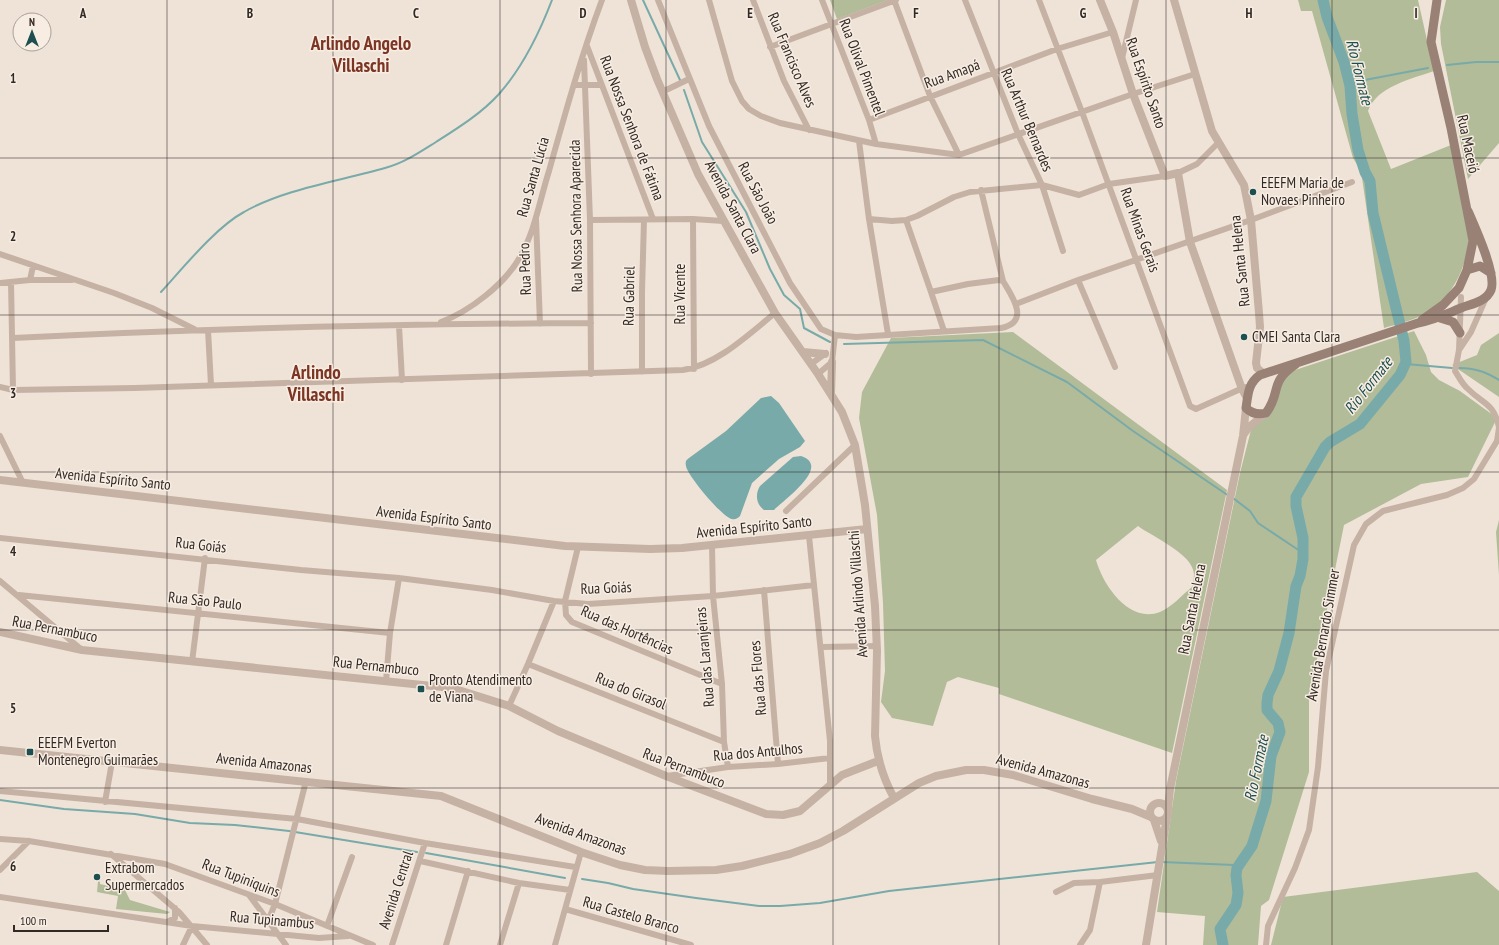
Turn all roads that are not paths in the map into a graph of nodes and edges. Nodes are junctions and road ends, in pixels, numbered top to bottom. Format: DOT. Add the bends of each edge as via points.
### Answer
graph roads {
  1 [pos="602,0"];
  2 [pos="631,0"];
  3 [pos="658,0"];
  4 [pos="710,0"];
  5 [pos="753,0"];
  6 [pos="822,0"];
  7 [pos="894,0"];
  8 [pos="965,0"];
  9 [pos="1039,0"];
  10 [pos="1100,0"];
  11 [pos="1136,0"];
  12 [pos="1174,0"];
  13 [pos="1437,0"];
  14 [pos="831,24"];
  15 [pos="1113,32"];
  16 [pos="587,46"];
  17 [pos="770,47"];
  18 [pos="1057,48"];
  19 [pos="583,57"];
  20 [pos="1122,60"];
  21 [pos="993,73"];
  22 [pos="1194,74"];
  23 [pos="689,79"];
  24 [pos="574,84"];
  25 [pos="600,85"];
  26 [pos="585,86"];
  27 [pos="662,92"];
  28 [pos="1133,94"];
  29 [pos="930,96"];
  30 [pos="1082,112"];
  31 [pos="869,120"];
  32 [pos="809,130"];
  33 [pos="1018,134"];
  34 [pos="859,141"];
  35 [pos="876,144"];
  36 [pos="1221,145"];
  37 [pos="959,155"];
  38 [pos="1178,173"];
  39 [pos="1165,176"];
  40 [pos="1352,182"];
  41 [pos="1109,184"];
  42 [pos="1042,185"];
  43 [pos="981,190"];
  44 [pos="1468,211"];
  45 [pos="536,213"];
  46 [pos="653,219"];
  47 [pos="693,219"];
  48 [pos="869,219"];
  49 [pos="590,220"];
  50 [pos="644,220"];
  51 [pos="906,220"];
  52 [pos="1251,220"];
  53 [pos="723,221"];
  54 [pos="1190,242"];
  55 [pos="1063,251"];
  56 [pos="0,254"];
  57 [pos="1137,260"];
  58 [pos="32,266"];
  59 [pos="1467,270"];
  60 [pos="1491,273"];
  61 [pos="30,280"];
  62 [pos="78,280"];
  63 [pos="1078,280"];
  64 [pos="1003,281"];
  65 [pos="11,282"];
  66 [pos="0,284"];
  67 [pos="1491,290"];
  68 [pos="931,292"];
  69 [pos="1460,293"];
  70 [pos="1477,303"];
  71 [pos="1016,304"];
  72 [pos="1460,308"];
  73 [pos="775,313"];
  74 [pos="1440,318"];
  75 [pos="1418,323"];
  76 [pos="436,324"];
  77 [pos="540,324"];
  78 [pos="591,324"];
  79 [pos="399,326"];
  80 [pos="195,330"];
  81 [pos="208,330"];
  82 [pos="944,331"];
  83 [pos="1460,333"];
  84 [pos="888,334"];
  85 [pos="835,335"];
  86 [pos="13,338"];
  87 [pos="833,350"];
  88 [pos="1459,350"];
  89 [pos="803,352"];
  90 [pos="825,354"];
  91 [pos="832,362"];
  92 [pos="811,364"];
  93 [pos="1296,364"];
  94 [pos="1115,367"];
  95 [pos="694,369"];
  96 [pos="642,372"];
  97 [pos="591,374"];
  98 [pos="818,374"];
  99 [pos="1264,374"];
  100 [pos="402,380"];
  101 [pos="1251,383"];
  102 [pos="211,385"];
  103 [pos="0,387"];
  104 [pos="1275,387"];
  105 [pos="1242,389"];
  106 [pos="13,390"];
  107 [pos="832,395"];
  108 [pos="1247,398"];
  109 [pos="1246,408"];
  110 [pos="842,412"];
  111 [pos="1266,413"];
  112 [pos="1499,428"];
  113 [pos="0,436"];
  114 [pos="1243,436"];
  115 [pos="855,444"];
  116 [pos="0,480"];
  117 [pos="23,483"];
  118 [pos="786,511"];
  119 [pos="867,529"];
  120 [pos="809,536"];
  121 [pos="0,538"];
  122 [pos="712,546"];
  123 [pos="578,547"];
  124 [pos="205,558"];
  125 [pos="399,578"];
  126 [pos="0,581"];
  127 [pos="814,585"];
  128 [pos="764,590"];
  129 [pos="18,595"];
  130 [pos="713,596"];
  131 [pos="554,601"];
  132 [pos="565,601"];
  133 [pos="198,613"];
  134 [pos="0,632"];
  135 [pos="390,634"];
  136 [pos="821,646"];
  137 [pos="877,646"];
  138 [pos="82,650"];
  139 [pos="192,662"];
  140 [pos="528,664"];
  141 [pos="386,681"];
  142 [pos="722,684"];
  143 [pos="509,706"];
  144 [pos="724,742"];
  145 [pos="0,750"];
  146 [pos="830,758"];
  147 [pos="878,761"];
  148 [pos="112,762"];
  149 [pos="778,764"];
  150 [pos="728,767"];
  151 [pos="666,776"];
  152 [pos="306,781"];
  153 [pos="830,784"];
  154 [pos="1170,788"];
  155 [pos="0,791"];
  156 [pos="894,798"];
  157 [pos="105,802"];
  158 [pos="1155,804"];
  159 [pos="1132,809"];
  160 [pos="1167,813"];
  161 [pos="1153,819"];
  162 [pos="297,822"];
  163 [pos="0,839"];
  164 [pos="29,841"];
  165 [pos="425,843"];
  166 [pos="1162,844"];
  167 [pos="581,852"];
  168 [pos="111,854"];
  169 [pos="352,857"];
  170 [pos="420,861"];
  171 [pos="576,867"];
  172 [pos="0,870"];
  173 [pos="468,871"];
  174 [pos="1158,875"];
  175 [pos="1100,882"];
  176 [pos="519,883"];
  177 [pos="570,890"];
  178 [pos="1056,892"];
  179 [pos="250,895"];
  180 [pos="0,897"];
  181 [pos="275,904"];
  182 [pos="175,908"];
  183 [pos="565,909"];
  184 [pos="165,922"];
  185 [pos="268,922"];
  186 [pos="192,926"];
  187 [pos="327,926"];
  188 [pos="277,933"];
  189 [pos="350,936"];
  190 [pos="667,938"];
  191 [pos="183,945"];
  192 [pos="206,945"];
  193 [pos="286,945"];
  194 [pos="374,945"];
  195 [pos="392,945"];
  196 [pos="446,945"];
  197 [pos="500,945"];
  198 [pos="555,945"];
  199 [pos="665,945"];
  200 [pos="691,945"];
  201 [pos="1080,945"];
  202 [pos="1146,945"];
  203 [pos="1266,945"];
  1 -- 16 [label="street, Rua Santa Lúcia"];
  2 -- 27 [label="street, Avenida Santa Clara"];
  3 -- 23 [label="street, Rua São João"];
  4 -- 32 [label="street" via="732,81 742,101 761,116"];
  5 -- 17 [label="street, Rua Francisco Alves"];
  6 -- 14 [label="street, Rua Olival Pimentel"];
  7 -- 14 [label="street"];
  7 -- 29 [label="street"];
  8 -- 21 [label="street, Rua Arthur Bernardes"];
  9 -- 18 [label="street, Rua Minas Gerais"];
  10 -- 15 [label="street, Rua Espírito Santo"];
  11 -- 20 [label="street"];
  12 -- 22 [label="street, Rua Santa Helena"];
  13 -- 44 [label="main road, Rua Maceió" via="1431,42"];
  14 -- 17 [label="street"];
  14 -- 31 [label="street, Rua Olival Pimentel"];
  15 -- 18 [label="street, Rua Amapá"];
  15 -- 20 [label="street, Rua Espírito Santo"];
  16 -- 19 [label="street, Rua Santa Lúcia"];
  16 -- 25 [label="street, Rua Nossa Senhora de Fátima"];
  17 -- 32 [label="street, Rua Francisco Alves"];
  18 -- 21 [label="street, Rua Amapá"];
  18 -- 30 [label="street, Rua Minas Gerais"];
  19 -- 24 [label="street, Rua Santa Lúcia"];
  19 -- 26 [label="street, Rua Nossa Senhora Aparecida"];
  20 -- 28 [label="street, Rua Espírito Santo"];
  21 -- 29 [label="street, Rua Amapá"];
  21 -- 33 [label="street, Rua Arthur Bernardes"];
  22 -- 28 [label="street"];
  22 -- 36 [label="street, Rua Santa Helena" via="1212,131"];
  23 -- 27 [label="street"];
  23 -- 85 [label="street, Rua São João" via="722,152 790,283 821,329"];
  24 -- 26 [label="street"];
  24 -- 45 [label="street, Rua Santa Lúcia"];
  25 -- 26 [label="street"];
  25 -- 46 [label="street, Rua Nossa Senhora de Fátima"];
  26 -- 49 [label="street, Rua Nossa Senhora Aparecida"];
  27 -- 53 [label="street, Avenida Santa Clara" via="698,174"];
  28 -- 30 [label="street"];
  28 -- 39 [label="street, Rua Espírito Santo"];
  29 -- 31 [label="street, Rua Amapá"];
  29 -- 37 [label="street"];
  30 -- 33 [label="street"];
  30 -- 41 [label="street, Rua Minas Gerais"];
  31 -- 35 [label="street, Rua Olival Pimentel"];
  32 -- 34 [label="street"];
  33 -- 37 [label="street"];
  33 -- 42 [label="street, Rua Arthur Bernardes"];
  34 -- 35 [label="street"];
  34 -- 48 [label="street"];
  35 -- 37 [label="street"];
  36 -- 38 [label="street" via="1197,164"];
  36 -- 52 [label="street, Rua Santa Helena" via="1244,185"];
  38 -- 39 [label="street"];
  38 -- 54 [label="street"];
  39 -- 41 [label="street"];
  40 -- 52 [label="street"];
  41 -- 42 [label="street" via="1079,195"];
  41 -- 57 [label="street, Rua Minas Gerais"];
  42 -- 43 [label="street"];
  42 -- 55 [label="street, Rua Arthur Bernardes"];
  43 -- 51 [label="street" via="954,197"];
  43 -- 64 [label="street"];
  44 -- 59 [label="main road, Rua Maceió" via="1473,241"];
  44 -- 60 [label="main road, Rua Maceió"];
  45 -- 76 [label="street, Rua Santa Lúcia" via="526,245 511,270 472,306"];
  45 -- 77 [label="street, Rua Pedro"];
  46 -- 47 [label="street"];
  46 -- 50 [label="street"];
  47 -- 53 [label="street"];
  47 -- 95 [label="street, Rua Vicente"];
  48 -- 51 [label="street"];
  48 -- 84 [label="street"];
  49 -- 50 [label="street"];
  49 -- 78 [label="street, Rua Nossa Senhora Aparecida"];
  50 -- 96 [label="street, Rua Gabriel"];
  51 -- 68 [label="street"];
  52 -- 54 [label="street"];
  52 -- 99 [label="street, Rua Santa Helena" via="1260,327 1256,363 1257,368"];
  53 -- 73 [label="street, Avenida Santa Clara"];
  54 -- 57 [label="street"];
  54 -- 105 [label="street"];
  56 -- 58 [label="street"];
  57 -- 63 [label="street"];
  57 -- 105 [label="street, Rua Minas Gerais" via="1190,406 1196,408"];
  58 -- 61 [label="street"];
  58 -- 62 [label="street"];
  59 -- 60 [label="main road" via="1480,266"];
  59 -- 69 [label="main road, Rua Maceió"];
  60 -- 67 [label="main road, Rua Maceió"];
  61 -- 62 [label="street"];
  61 -- 65 [label="street"];
  62 -- 80 [label="street" via="152,308"];
  63 -- 71 [label="street"];
  63 -- 94 [label="street"];
  64 -- 68 [label="street" via="968,284"];
  64 -- 71 [label="street"];
  65 -- 66 [label="street"];
  65 -- 86 [label="street"];
  67 -- 70 [label="main road, Rua Maceió"];
  67 -- 88 [label="street, Avenida Bernardo Simmer" via="1471,332"];
  68 -- 82 [label="street"];
  69 -- 70 [label="main road" via="1469,303"];
  69 -- 72 [label="street, Avenida Bernardo Simmer"];
  69 -- 75 [label="main road, Rua Maceió"];
  70 -- 72 [label="main road, Rua Maceió"];
  71 -- 82 [label="street, Rua São João" via="1017,319 1008,327"];
  72 -- 74 [label="main road, Rua Maceió"];
  72 -- 83 [label="street, Avenida Bernardo Simmer"];
  73 -- 89 [label="street, Avenida Santa Clara"];
  73 -- 95 [label="street" via="719,356"];
  74 -- 75 [label="main road, Rua Maceió"];
  74 -- 83 [label="main road" via="1453,322"];
  75 -- 93 [label="main road, Rua Maceió"];
  76 -- 77 [label="street"];
  76 -- 79 [label="street"];
  77 -- 78 [label="street"];
  78 -- 97 [label="street, Rua Nossa Senhora Aparecida"];
  79 -- 81 [label="street"];
  79 -- 100 [label="street"];
  80 -- 81 [label="street"];
  80 -- 86 [label="street"];
  81 -- 102 [label="street"];
  82 -- 84 [label="street, Rua São João"];
  83 -- 88 [label="street, Avenida Bernardo Simmer"];
  84 -- 85 [label="street, Rua São João" via="856,337"];
  85 -- 87 [label="street"];
  86 -- 106 [label="street"];
  87 -- 90 [label="street"];
  87 -- 91 [label="street"];
  88 -- 112 [label="street, Avenida Bernardo Simmer" via="1455,371 1467,389 1488,404 1496,414"];
  89 -- 90 [label="street"];
  89 -- 92 [label="street, Avenida Santa Clara"];
  90 -- 92 [label="street"];
  91 -- 98 [label="street"];
  91 -- 107 [label="street"];
  92 -- 98 [label="street, Avenida Santa Clara"];
  93 -- 99 [label="main road, Rua Maceió"];
  93 -- 104 [label="main road, Rua Maceió" via="1285,372"];
  95 -- 96 [label="street"];
  96 -- 97 [label="street"];
  97 -- 100 [label="street"];
  98 -- 107 [label="street, Avenida Santa Clara"];
  99 -- 101 [label="main road"];
  99 -- 104 [label="main road, Rua Santa Helena" via="1273,381"];
  100 -- 102 [label="street"];
  101 -- 105 [label="street, Rua Minas Gerais"];
  101 -- 108 [label="main road, Rua Santa Helena"];
  102 -- 106 [label="street"];
  103 -- 106 [label="street"];
  104 -- 111 [label="main road, Rua Santa Helena" via="1272,405"];
  105 -- 108 [label="street"];
  107 -- 110 [label="street, Avenida Santa Clara"];
  108 -- 109 [label="main road, Rua Santa Helena"];
  109 -- 111 [label="main road" via="1255,414"];
  109 -- 114 [label="street, Rua Santa Helena"];
  110 -- 115 [label="street, Avenida Arlindo Villaschi"];
  111 -- 114 [label="street, Rua Santa Helena" via="1249,427"];
  112 -- 203 [label="street, Avenida Bernardo Simmer" via="1497,441 1474,479 1463,488 1447,495 1384,511 1366,524 1354,545 1326,671 1318,767 1309,830 1295,868 1268,926"];
  113 -- 117 [label="street"];
  114 -- 154 [label="street, Rua Santa Helena"];
  115 -- 118 [label="street"];
  115 -- 119 [label="street, Avenida Arlindo Villaschi"];
  116 -- 117 [label="street, Avenida Espírito Santo"];
  117 -- 123 [label="street, Avenida Espírito Santo"];
  119 -- 120 [label="street, Avenida Espírito Santo"];
  119 -- 137 [label="street, Avenida Arlindo Villaschi"];
  120 -- 122 [label="street, Avenida Espírito Santo"];
  120 -- 127 [label="street"];
  121 -- 124 [label="street, Rua Goiás"];
  122 -- 123 [label="street, Avenida Espírito Santo" via="650,549"];
  122 -- 130 [label="street, Rua das Laranjeiras"];
  123 -- 132 [label="street, Rua das Hortências"];
  124 -- 125 [label="street, Rua Goiás" via="301,570"];
  124 -- 133 [label="street"];
  125 -- 131 [label="street, Rua Goiás"];
  125 -- 135 [label="street"];
  126 -- 129 [label="street"];
  127 -- 128 [label="street, Rua Goiás"];
  127 -- 136 [label="street"];
  128 -- 130 [label="street, Rua Goiás"];
  128 -- 149 [label="street, Rua das Flores"];
  129 -- 133 [label="street, Rua São Paulo"];
  129 -- 138 [label="street"];
  130 -- 132 [label="street, Rua Goiás" via="588,604"];
  130 -- 142 [label="street, Rua das Laranjeiras"];
  131 -- 132 [label="street, Rua Goiás"];
  131 -- 140 [label="street"];
  132 -- 142 [label="street, Rua das Hortências" via="566,615 572,622"];
  133 -- 135 [label="street, Rua São Paulo"];
  133 -- 139 [label="street"];
  134 -- 138 [label="street, Rua Pernambuco"];
  135 -- 141 [label="street"];
  136 -- 137 [label="street"];
  136 -- 146 [label="street"];
  137 -- 147 [label="street, Avenida Arlindo Villaschi" via="875,736"];
  138 -- 139 [label="street, Rua Pernambuco"];
  139 -- 141 [label="street, Rua Pernambuco"];
  140 -- 143 [label="street"];
  140 -- 144 [label="street, Rua do Girasol"];
  141 -- 143 [label="street, Rua Pernambuco" via="452,688"];
  142 -- 144 [label="street, Rua das Laranjeiras"];
  143 -- 151 [label="street, Rua Pernambuco" via="558,731"];
  144 -- 150 [label="street, Rua das Laranjeiras"];
  145 -- 148 [label="street, Avenida Amazonas"];
  146 -- 149 [label="street, Rua dos Antulhos"];
  146 -- 153 [label="street"];
  147 -- 153 [label="street, Rua Pernambuco" via="851,771"];
  147 -- 156 [label="street, Avenida Arlindo Villaschi"];
  148 -- 152 [label="street, Avenida Amazonas"];
  148 -- 157 [label="street"];
  149 -- 150 [label="street, Rua dos Antulhos"];
  150 -- 151 [label="street, Rua dos Antulhos"];
  151 -- 153 [label="street, Rua Pernambuco" via="756,811 774,815 800,811"];
  152 -- 162 [label="street"];
  152 -- 167 [label="street, Avenida Amazonas" via="441,796"];
  154 -- 158 [label="street, Rua Santa Helena"];
  154 -- 160 [label="street, Rua Santa Helena"];
  155 -- 157 [label="street"];
  156 -- 159 [label="street, Avenida Amazonas" via="936,776 950,772 984,770 1013,775"];
  156 -- 167 [label="street, Avenida Amazonas" via="820,843 790,854 742,866 692,872 645,870"];
  157 -- 162 [label="street"];
  158 -- 159 [label="street, Avenida Amazonas"];
  158 -- 160 [label="street" via="1165,804"];
  158 -- 161 [label="street" via="1149,811"];
  159 -- 161 [label="street, Avenida Amazonas"];
  160 -- 161 [label="street" via="1161,821"];
  160 -- 166 [label="street"];
  161 -- 166 [label="street"];
  162 -- 165 [label="street"];
  162 -- 181 [label="street"];
  163 -- 164 [label="street, Rua Tupiniquins"];
  164 -- 168 [label="street, Rua Tupiniquins"];
  164 -- 172 [label="street"];
  165 -- 170 [label="street, Avenida Central"];
  165 -- 171 [label="street"];
  166 -- 174 [label="street"];
  167 -- 171 [label="street"];
  168 -- 179 [label="street, Rua Tupiniquins" via="165,864"];
  168 -- 182 [label="street"];
  169 -- 187 [label="street"];
  170 -- 173 [label="street"];
  170 -- 195 [label="street, Avenida Central"];
  171 -- 177 [label="street"];
  173 -- 176 [label="street"];
  173 -- 196 [label="street"];
  174 -- 175 [label="street"];
  174 -- 202 [label="street"];
  175 -- 178 [label="street" via="1074,883"];
  175 -- 201 [label="street" via="1090,930"];
  176 -- 177 [label="street"];
  176 -- 197 [label="street"];
  177 -- 183 [label="street"];
  179 -- 181 [label="street, Rua Tupiniquins"];
  179 -- 185 [label="street"];
  180 -- 184 [label="street, Rua Tupinambus"];
  181 -- 185 [label="street"];
  181 -- 187 [label="street, Rua Tupiniquins"];
  182 -- 184 [label="street" via="175,918"];
  182 -- 186 [label="street"];
  183 -- 190 [label="street, Rua Castelo Branco"];
  183 -- 198 [label="street"];
  184 -- 186 [label="street, Rua Tupinambus"];
  185 -- 188 [label="street"];
  186 -- 188 [label="street, Rua Tupinambus"];
  186 -- 191 [label="street"];
  186 -- 192 [label="street"];
  187 -- 189 [label="street, Rua Tupiniquins"];
  188 -- 189 [label="street, Rua Tupinambus" via="319,938"];
  188 -- 193 [label="street"];
  189 -- 194 [label="street, Rua Tupiniquins"];
  190 -- 199 [label="street"];
  190 -- 200 [label="street, Rua Castelo Branco"];
}
